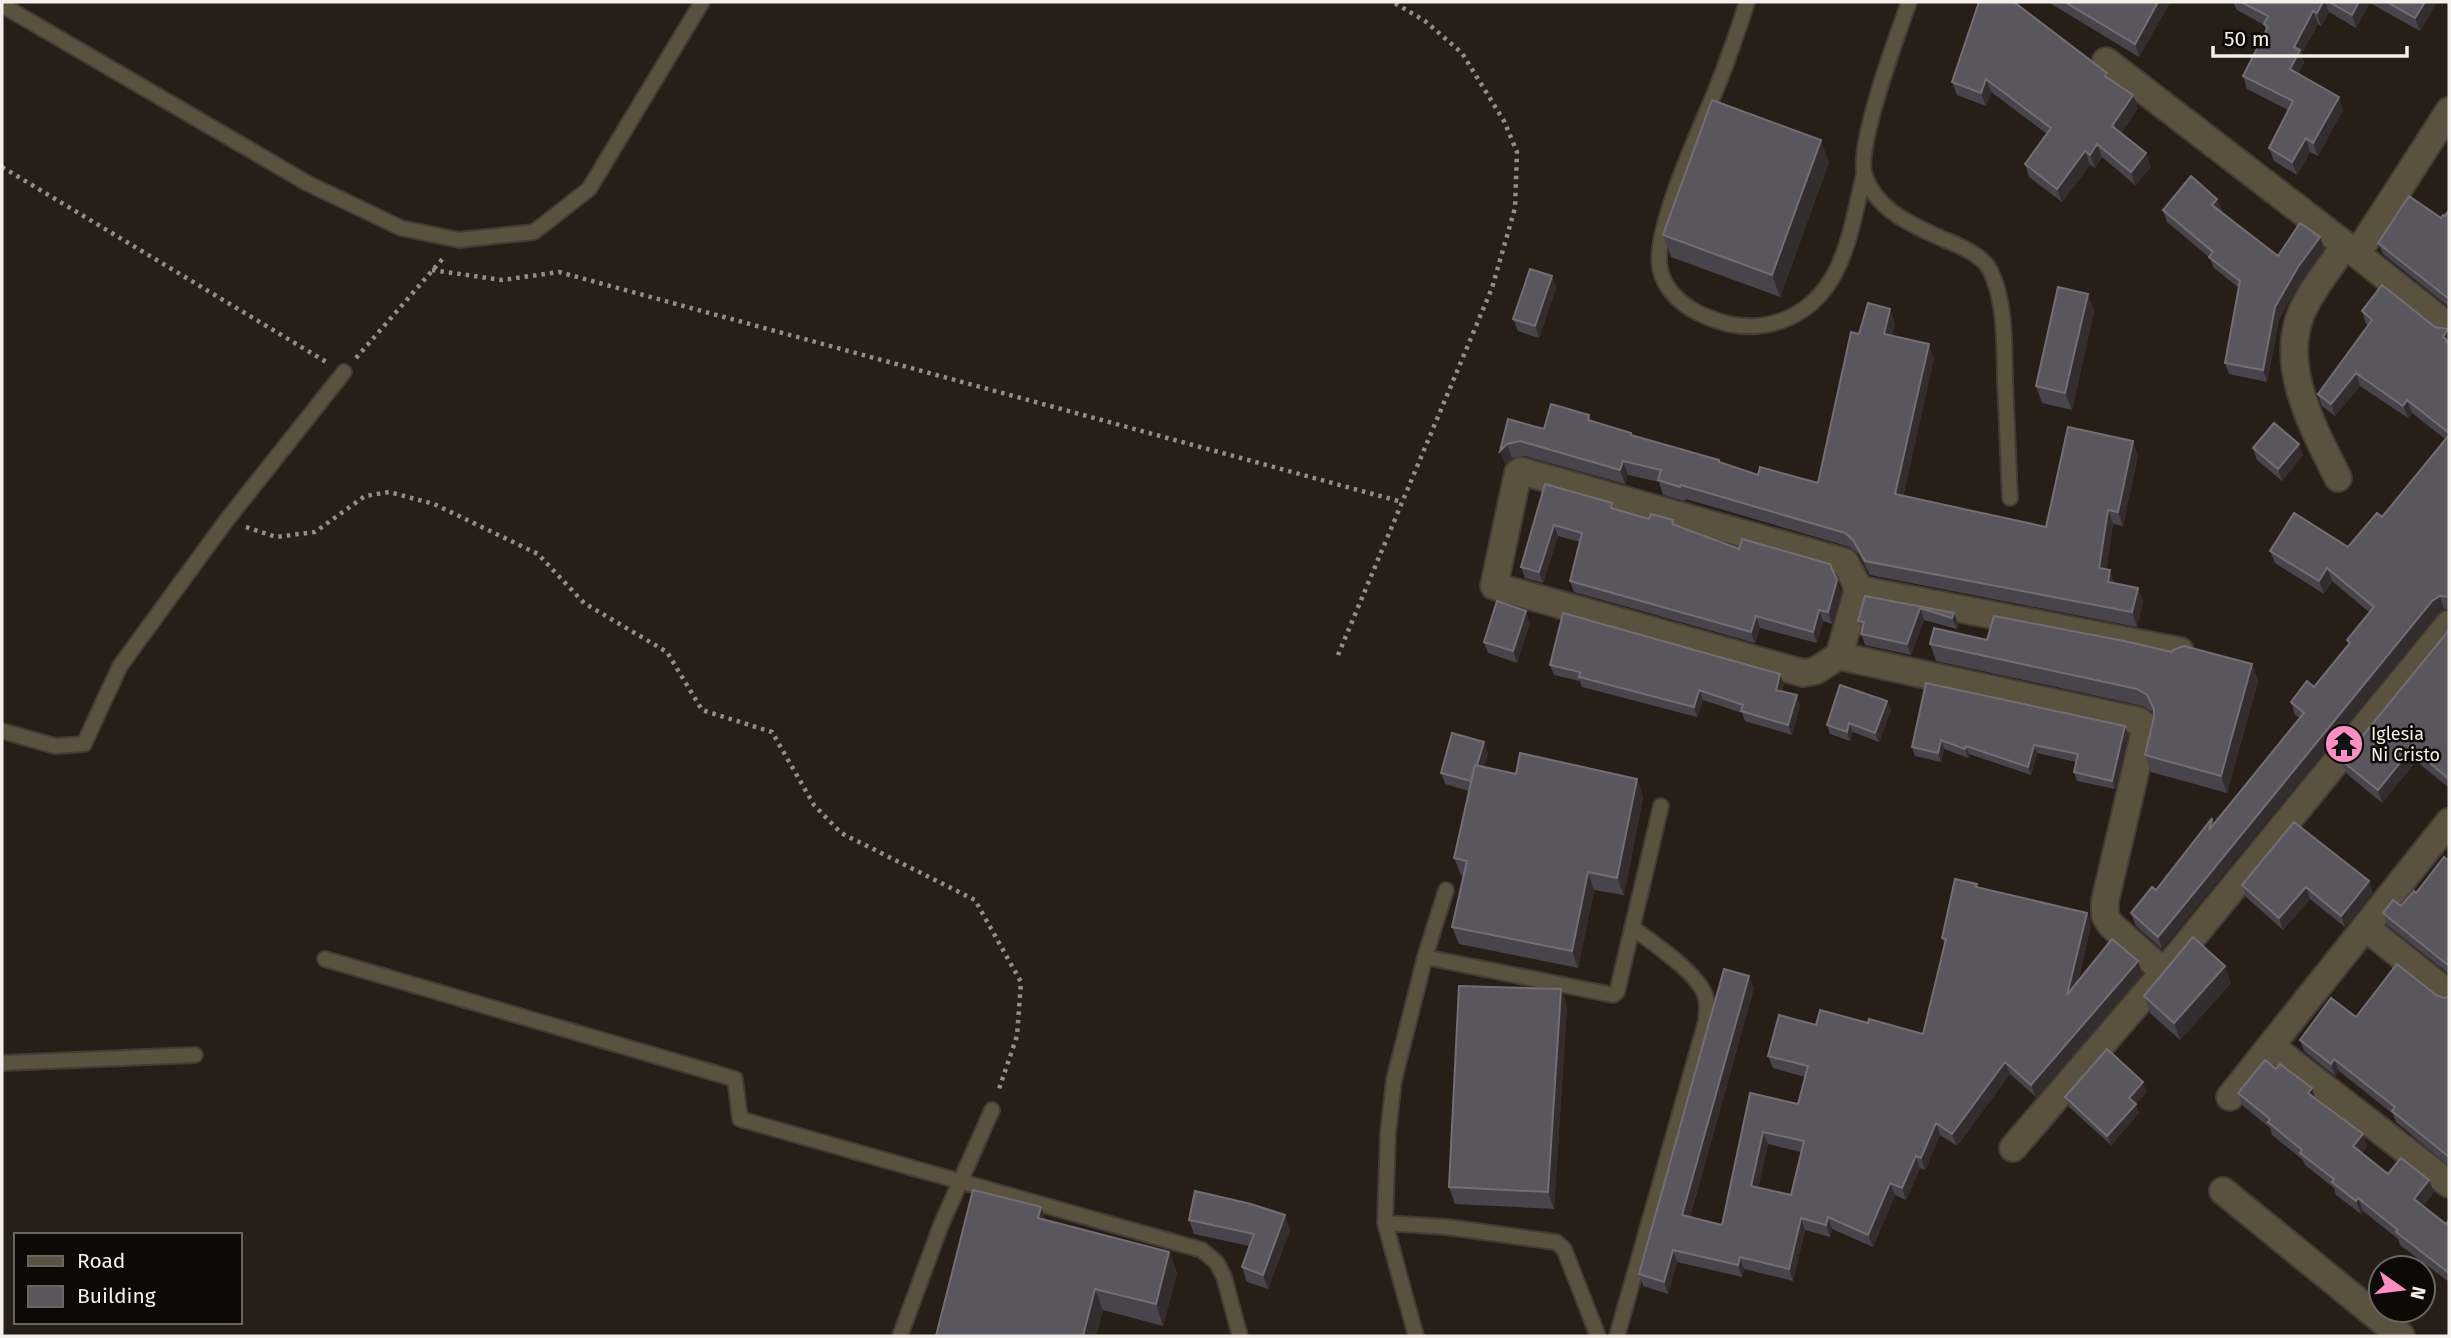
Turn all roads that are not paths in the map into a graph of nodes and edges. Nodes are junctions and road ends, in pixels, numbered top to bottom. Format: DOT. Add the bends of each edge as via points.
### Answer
graph roads {
  1 [pos="702,2"];
  2 [pos="1746,2"];
  3 [pos="1909,2"];
  4 [pos="2,5"];
  5 [pos="2106,61"];
  6 [pos="2449,111"];
  7 [pos="1864,174"];
  8 [pos="2351,250"];
  9 [pos="2449,327"];
  10 [pos="344,372"];
  11 [pos="2338,478"];
  12 [pos="2010,498"];
  13 [pos="1857,589"];
  14 [pos="2449,624"];
  15 [pos="2180,650"];
  16 [pos="1839,656"];
  17 [pos="2,731"];
  18 [pos="1661,806"];
  19 [pos="2448,826"];
  20 [pos="1446,890"];
  21 [pos="1632,927"];
  22 [pos="2365,927"];
  23 [pos="1425,957"];
  24 [pos="325,960"];
  25 [pos="2164,972"];
  26 [pos="2449,994"];
  27 [pos="2271,1046"];
  28 [pos="195,1055"];
  29 [pos="2,1063"];
  30 [pos="2230,1097"];
  31 [pos="992,1110"];
  32 [pos="2013,1148"];
  33 [pos="959,1182"];
  34 [pos="2449,1184"];
  35 [pos="2223,1191"];
  36 [pos="1385,1223"];
  37 [pos="900,1336"];
  38 [pos="1240,1336"];
  39 [pos="1416,1336"];
  40 [pos="1598,1336"];
  41 [pos="1618,1336"];
  42 [pos="2401,1336"];
  1 -- 4 [label="lane" via="589,189 534,232 459,240 401,228 307,183"];
  2 -- 7 [label="lane" via="1663,234 1659,266 1665,284 1689,309 1714,320 1748,327 1773,325 1794,316 1817,297 1835,273 1847,245"];
  3 -- 7 [label="lane" via="1877,99"];
  5 -- 8 [label="street"];
  6 -- 8 [label="street"];
  7 -- 12 [label="lane" via="1877,199 1902,219 1975,255 1989,268 1999,296 2003,333"];
  8 -- 9 [label="street"];
  8 -- 11 [label="street" via="2301,314 2295,341 2296,371 2305,405"];
  10 -- 17 [label="lane" via="226,521 120,666 84,744 55,746"];
  13 -- 15 [label="street"];
  13 -- 16 [label="street"];
  13 -- 16 [label="street" via="1847,564 1840,560 1518,473 1494,586 1804,673"];
  14 -- 25 [label="street"];
  16 -- 25 [label="street" via="2143,724 2105,916"];
  18 -- 21 [label="lane"];
  19 -- 22 [label="street"];
  20 -- 23 [label="lane"];
  21 -- 23 [label="lane" via="1613,995"];
  21 -- 41 [label="lane" via="1698,981 1707,1010"];
  22 -- 26 [label="street"];
  22 -- 27 [label="street"];
  23 -- 36 [label="lane" via="1394,1080"];
  24 -- 33 [label="lane" via="735,1079 740,1119"];
  25 -- 32 [label="street"];
  27 -- 30 [label="street"];
  27 -- 34 [label="street"];
  28 -- 29 [label="lane"];
  31 -- 33 [label="lane"];
  33 -- 37 [label="lane"];
  33 -- 38 [label="lane" via="1202,1251 1217,1263 1224,1277"];
  35 -- 42 [label="street"];
  36 -- 39 [label="lane"];
  36 -- 40 [label="lane" via="1556,1242 1564,1249"];
}
